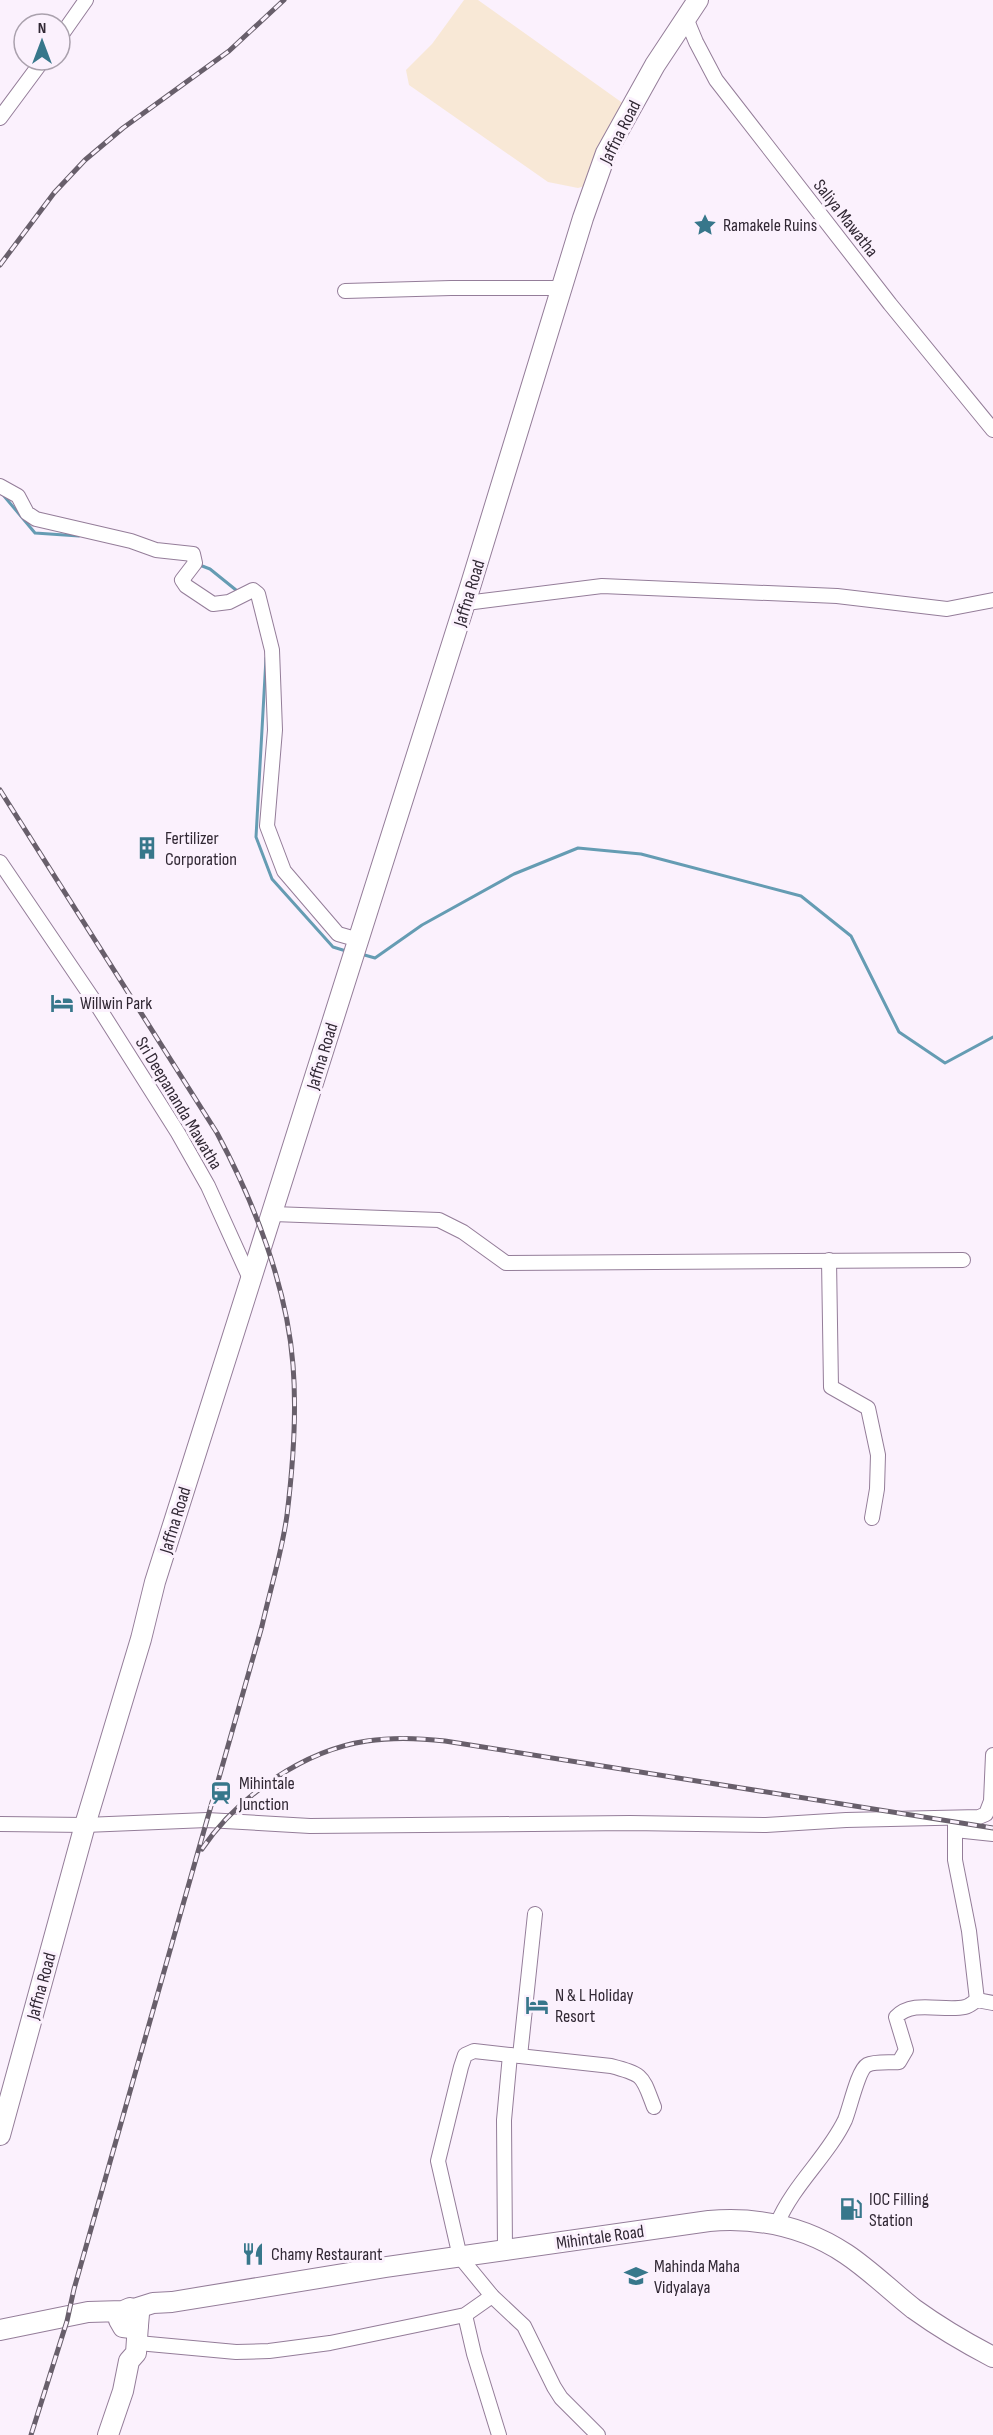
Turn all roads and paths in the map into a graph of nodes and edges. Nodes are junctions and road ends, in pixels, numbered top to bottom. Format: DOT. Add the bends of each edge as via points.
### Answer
graph roads {
  1 [pos="86,0"];
  2 [pos="698,0"];
  3 [pos="686,18"];
  4 [pos="72,20"];
  5 [pos="34,72"];
  6 [pos="0,118"];
  7 [pos="561,288"];
  8 [pos="345,291"];
  9 [pos="993,430"];
  10 [pos="0,486"];
  11 [pos="993,600"];
  12 [pos="466,603"];
  13 [pos="0,862"];
  14 [pos="356,949"];
  15 [pos="273,1214"];
  16 [pos="829,1260"];
  17 [pos="963,1260"];
  18 [pos="251,1281"];
  19 [pos="872,1518"];
  20 [pos="993,1755"];
  21 [pos="0,1824"];
  22 [pos="955,1824"];
  23 [pos="85,1825"];
  24 [pos="993,1834"];
  25 [pos="536,1914"];
  26 [pos="977,2000"];
  27 [pos="993,2003"];
  28 [pos="515,2056"];
  29 [pos="654,2107"];
  30 [pos="0,2134"];
  31 [pos="777,2224"];
  32 [pos="506,2250"];
  33 [pos="460,2257"];
  34 [pos="492,2296"];
  35 [pos="465,2315"];
  36 [pos="131,2323"];
  37 [pos="0,2330"];
  38 [pos="0,2338"];
  39 [pos="993,2357"];
  40 [pos="108,2435"];
  41 [pos="499,2435"];
  42 [pos="598,2435"];
  1 -- 4 [label="street"];
  2 -- 3 [label="highway, Jaffna Road"];
  3 -- 7 [label="highway, Jaffna Road" via="606,153"];
  3 -- 9 [label="street, Saliya Mawatha" via="716,80"];
  5 -- 6 [label="street"];
  7 -- 8 [label="street"];
  7 -- 12 [label="highway, Jaffna Road"];
  10 -- 14 [label="street" via="18,496 27,513 36,519 156,550 193,554 194,565 182,580 213,604 229,602 253,590 258,594 272,650 275,730 267,826 284,871 338,934"];
  11 -- 12 [label="street" via="947,609 837,596 602,586"];
  12 -- 14 [label="highway, Jaffna Road"];
  13 -- 18 [label="street, Sri Deepananda Mawatha" via="178,1133 208,1186"];
  14 -- 15 [label="highway, Jaffna Road"];
  15 -- 16 [label="street" via="439,1220 506,1263"];
  15 -- 18 [label="highway, Jaffna Road"];
  16 -- 17 [label="street"];
  16 -- 19 [label="street" via="831,1386 868,1408 878,1455 878,1489"];
  18 -- 23 [label="highway, Jaffna Road" via="155,1582"];
  20 -- 22 [label="street" via="988,1812"];
  21 -- 23 [label="street"];
  22 -- 23 [label="street" via="846,1820 766,1825 310,1826 207,1820"];
  22 -- 24 [label="street"];
  22 -- 26 [label="street" via="955,1860"];
  23 -- 30 [label="highway, Jaffna Road"];
  25 -- 28 [label="street"];
  26 -- 27 [label="street"];
  26 -- 31 [label="street" via="966,2007 902,2010 896,2017 906,2050 899,2062 867,2065 861,2071 844,2122"];
  28 -- 29 [label="street" via="630,2071 644,2079"];
  28 -- 32 [label="street" via="504,2120"];
  28 -- 33 [label="street" via="474,2051 465,2055 438,2161"];
  31 -- 32 [label="highway, Mihintale Road" via="709,2221"];
  31 -- 39 [label="highway, Mihintale Road" via="829,2243 915,2309"];
  32 -- 33 [label="highway, Mihintale Road"];
  33 -- 34 [label="street"];
  33 -- 36 [label="highway, Mihintale Road" via="153,2303"];
  34 -- 35 [label="street"];
  34 -- 42 [label="street" via="524,2326 561,2398"];
  35 -- 36 [label="street" via="330,2343 236,2352"];
  35 -- 41 [label="street"];
  36 -- 37 [label="highway" via="88,2312"];
  36 -- 38 [label="highway" via="67,2321"];
  36 -- 40 [label="highway" via="123,2391"];
}
